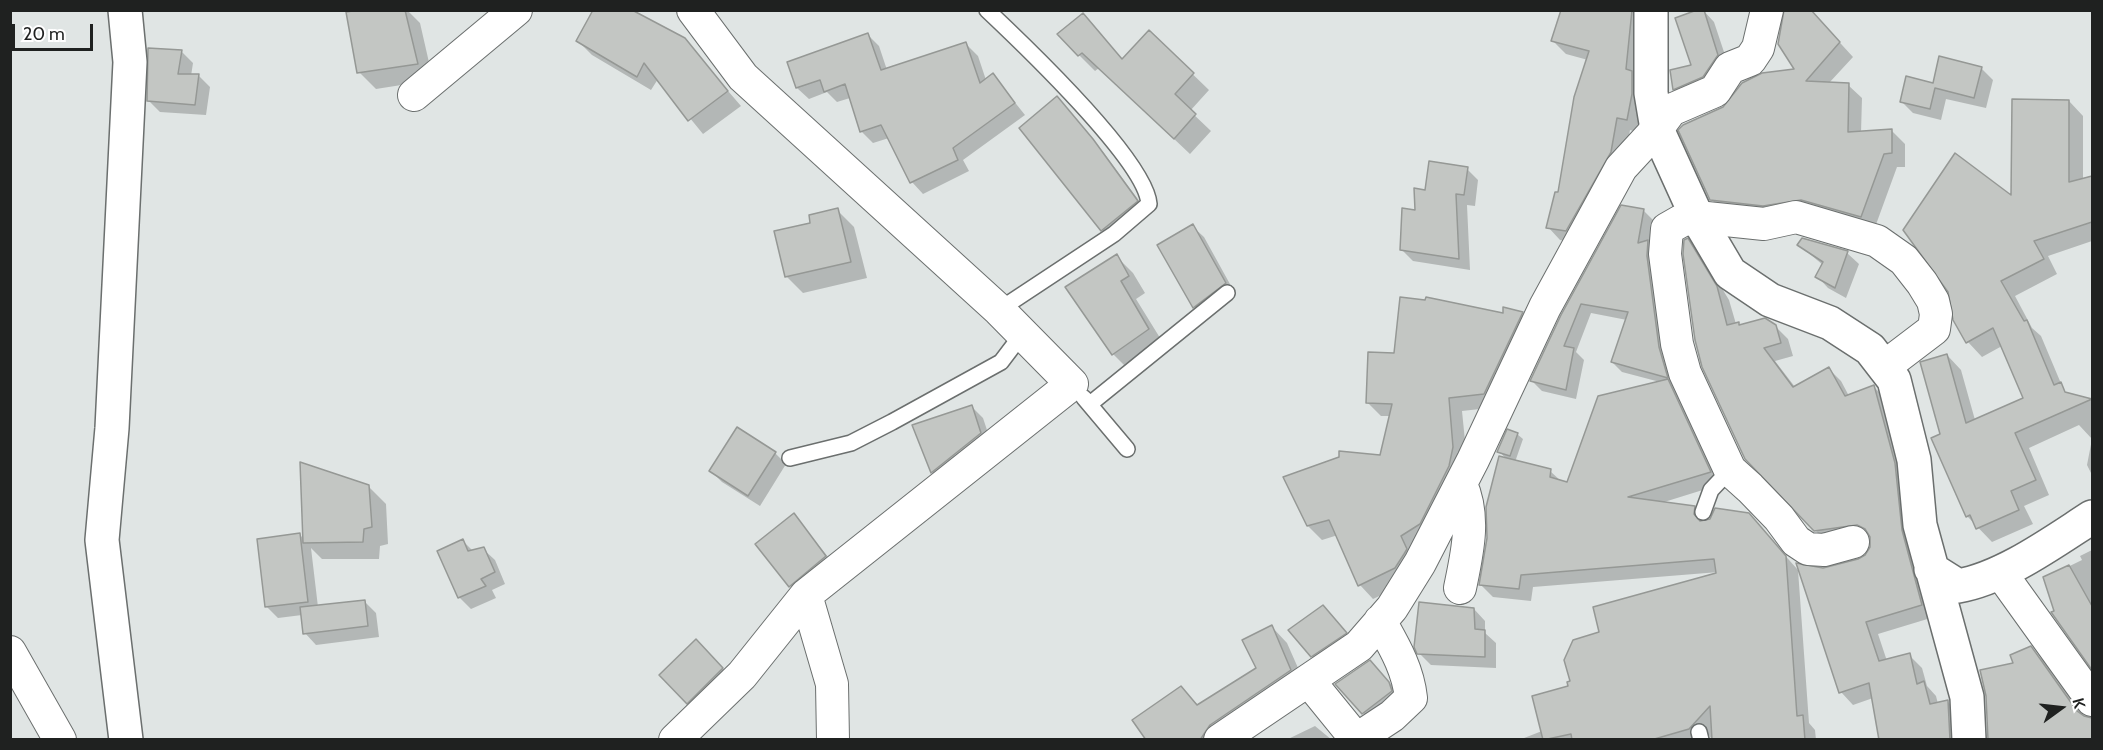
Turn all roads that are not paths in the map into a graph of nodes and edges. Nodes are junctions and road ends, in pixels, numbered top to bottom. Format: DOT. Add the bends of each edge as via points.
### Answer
graph roads {
  1 [pos="125,10"];
  2 [pos="516,10"];
  3 [pos="693,10"];
  4 [pos="987,10"];
  5 [pos="1651,10"];
  6 [pos="1767,10"];
  7 [pos="414,95"];
  8 [pos="1657,129"];
  9 [pos="1697,217"];
  10 [pos="1227,293"];
  11 [pos="999,310"];
  12 [pos="1023,333"];
  13 [pos="1884,367"];
  14 [pos="1081,394"];
  15 [pos="1127,449"];
  16 [pos="790,458"];
  17 [pos="1730,470"];
  18 [pos="1461,484"];
  19 [pos="1703,512"];
  20 [pos="2092,517"];
  21 [pos="1853,542"];
  22 [pos="1931,569"];
  23 [pos="2000,572"];
  24 [pos="1408,581"];
  25 [pos="806,595"];
  26 [pos="1380,621"];
  27 [pos="10,652"];
  28 [pos="1309,681"];
  29 [pos="2092,700"];
  30 [pos="1357,739"];
  31 [pos="60,740"];
  32 [pos="126,740"];
  33 [pos="675,740"];
  34 [pos="833,740"];
  35 [pos="1220,740"];
  36 [pos="1969,740"];
  1 -- 32 [label="street" via="130,62 112,429 102,540"];
  2 -- 7 [label="street"];
  3 -- 11 [label="street" via="743,78"];
  4 -- 11 [label="lane" via="1046,65 1111,141 1140,177 1149,204 1114,234"];
  5 -- 8 [label="street" via="1651,93"];
  6 -- 8 [label="street" via="1758,48 1750,60 1730,68 1714,91 1671,110"];
  8 -- 9 [label="street"];
  8 -- 18 [label="street" via="1621,168 1590,220"];
  9 -- 13 [label="street" via="1730,273 1770,300 1830,323 1870,349"];
  9 -- 13 [label="street" via="1764,224 1796,217 1876,241 1904,260 1933,301 1934,329"];
  9 -- 17 [label="street" via="1681,220 1667,229 1665,254 1672,312 1685,373"];
  10 -- 14 [label="lane"];
  11 -- 12 [label="street"];
  12 -- 14 [label="street"];
  12 -- 16 [label="lane" via="1001,362 892,422 851,443"];
  13 -- 22 [label="street" via="1894,380 1914,460 1920,525"];
  14 -- 15 [label="lane"];
  14 -- 25 [label="street"];
  17 -- 19 [label="lane" via="1711,490"];
  17 -- 21 [label="street" via="1808,549 1824,550"];
  18 -- 24 [label="street"];
  18 -- 24 [label="street" via="1470,511 1468,589"];
  20 -- 23 [label="street"];
  22 -- 23 [label="street" via="1958,586"];
  22 -- 36 [label="street" via="1967,697"];
  23 -- 29 [label="street"];
  24 -- 26 [label="street"];
  25 -- 33 [label="street" via="742,675"];
  25 -- 34 [label="street" via="832,684"];
  26 -- 28 [label="street" via="1359,646"];
  26 -- 30 [label="street" via="1401,658 1410,698 1392,716"];
  27 -- 31 [label="street"];
  28 -- 30 [label="street"];
  28 -- 35 [label="street"];
}
